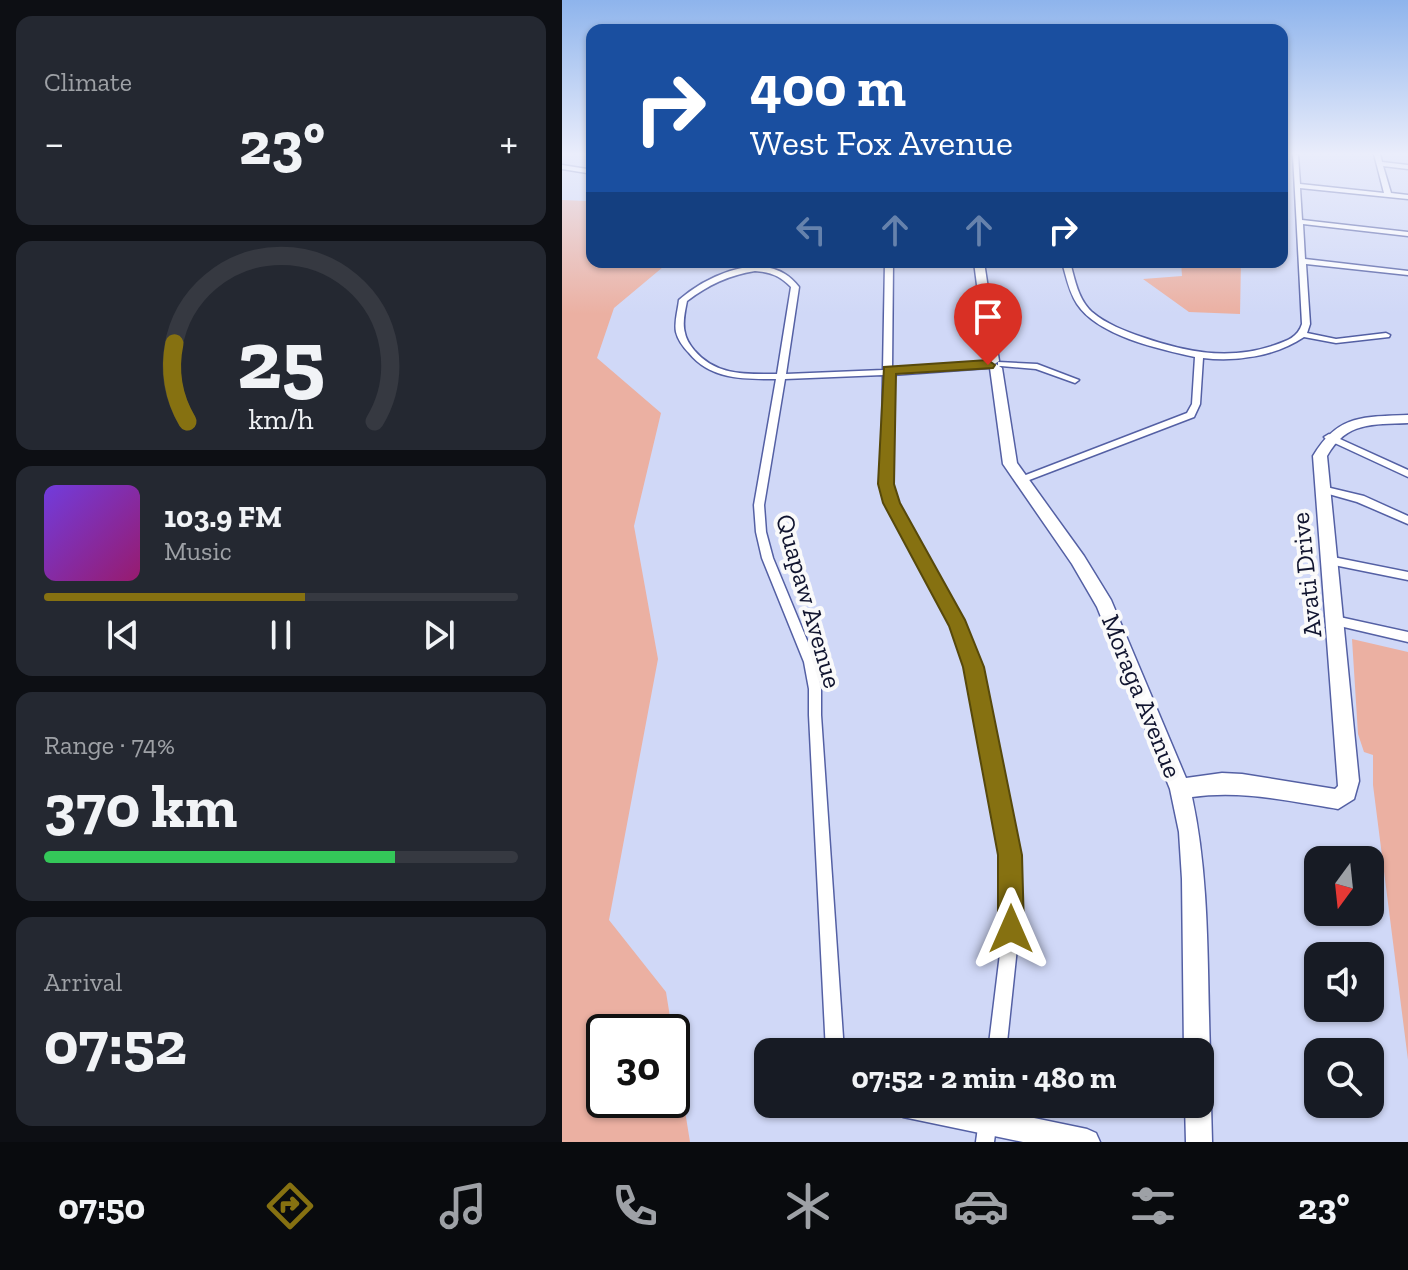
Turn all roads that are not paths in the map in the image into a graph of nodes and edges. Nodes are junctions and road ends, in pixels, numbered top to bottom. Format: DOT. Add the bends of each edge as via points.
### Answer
graph roads {
  1 [pos="1299,207"];
  2 [pos="1300,222"];
  3 [pos="1408,234"];
  4 [pos="1301,261"];
  5 [pos="889,268"];
  6 [pos="980,268"];
  7 [pos="1068,268"];
  8 [pos="1408,273"];
  9 [pos="1303,334"];
  10 [pos="1386,335"];
  11 [pos="1199,355"];
  12 [pos="994,365"];
  13 [pos="889,370"];
  14 [pos="781,375"];
  15 [pos="1075,380"];
  16 [pos="1408,419"];
  17 [pos="1329,437"];
  18 [pos="1408,474"];
  19 [pos="1021,480"];
  20 [pos="1322,489"];
  21 [pos="1408,520"];
  22 [pos="1328,560"];
  23 [pos="1408,576"];
  24 [pos="1335,621"];
  25 [pos="1408,637"];
  26 [pos="1180,789"];
  27 [pos="834,1038"];
  28 [pos="999,1038"];
  29 [pos="1197,1038"];
  30 [pos="1198,1118"];
  31 [pos="988,1122"];
  32 [pos="1087,1142"];
  33 [pos="1199,1142"];
  1 -- 2 [label="street"];
  2 -- 3 [label="street"];
  2 -- 4 [label="street"];
  4 -- 8 [label="street"];
  4 -- 9 [label="street"];
  5 -- 13 [label="street"];
  6 -- 12 [label="main road, Moraga Avenue"];
  7 -- 11 [label="street" via="1080,303 1090,313 1119,331"];
  9 -- 10 [label="street" via="1336,341"];
  9 -- 11 [label="street" via="1270,351"];
  11 -- 19 [label="street" via="1191,415"];
  12 -- 13 [label="street"];
  12 -- 15 [label="street" via="1037,367"];
  12 -- 19 [label="main road, Moraga Avenue" via="1005,449"];
  13 -- 14 [label="street"];
  13 -- 28 [label="street" via="886,484 891,503 958,625 973,667 1010,855 1011,929"];
  14 -- 14 [label="street, Quapaw Avenue" via="795,287 789,278 776,271 748,269 683,300 680,332 707,367 722,374"];
  14 -- 27 [label="street, Quapaw Avenue" via="758,521 817,698"];
  16 -- 17 [label="main road" via="1360,422"];
  17 -- 18 [label="street"];
  17 -- 20 [label="main road, Avati Drive" via="1320,456"];
  19 -- 26 [label="main road, Moraga Avenue" via="1105,605"];
  20 -- 21 [label="street"];
  20 -- 22 [label="main road, Avati Drive"];
  22 -- 23 [label="street"];
  22 -- 24 [label="main road, Avati Drive"];
  24 -- 25 [label="street"];
  24 -- 26 [label="main road, Avati Drive" via="1347,792 1338,799 1242,784"];
  26 -- 29 [label="main road, Moraga Avenue" via="1193,879"];
  30 -- 33 [label="main road"];
  31 -- 32 [label="main road"];
}
